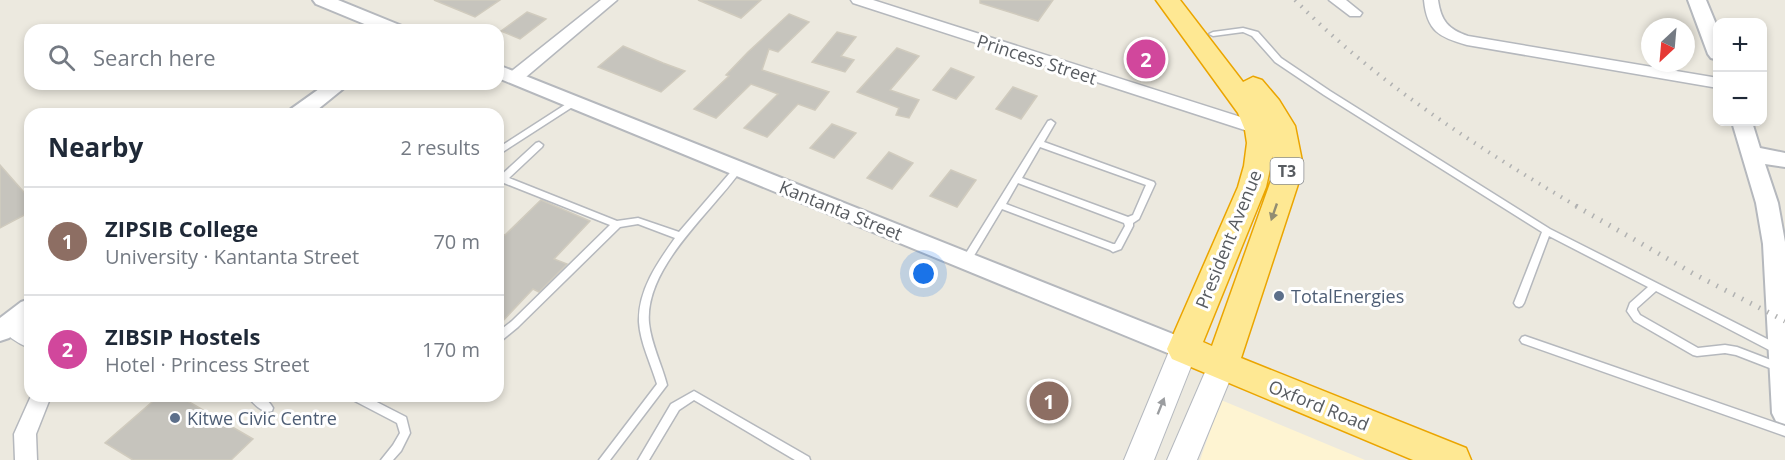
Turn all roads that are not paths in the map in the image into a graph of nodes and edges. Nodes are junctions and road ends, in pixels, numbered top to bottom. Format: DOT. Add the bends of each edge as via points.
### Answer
graph roads {
  1 [pos="322,0"];
  2 [pos="610,0"];
  3 [pos="858,0"];
  4 [pos="1168,0"];
  5 [pos="1187,0"];
  6 [pos="1336,0"];
  7 [pos="1431,0"];
  8 [pos="1697,0"];
  9 [pos="1355,13"];
  10 [pos="380,24"];
  11 [pos="1213,34"];
  12 [pos="1713,41"];
  13 [pos="506,75"];
  14 [pos="1713,82"];
  15 [pos="331,90"];
  16 [pos="574,102"];
  17 [pos="306,108"];
  18 [pos="1051,123"];
  19 [pos="1744,126"];
  20 [pos="1272,133"];
  21 [pos="1038,143"];
  22 [pos="539,145"];
  23 [pos="504,148"];
  24 [pos="1754,154"];
  25 [pos="1785,160"];
  26 [pos="1258,166"];
  27 [pos="738,169"];
  28 [pos="1287,175"];
  29 [pos="504,178"];
  30 [pos="1016,179"];
  31 [pos="504,183"];
  32 [pos="1000,205"];
  33 [pos="1128,221"];
  34 [pos="617,224"];
  35 [pos="1547,231"];
  36 [pos="680,236"];
  37 [pos="1780,245"];
  38 [pos="1224,251"];
  39 [pos="966,261"];
  40 [pos="1256,264"];
  41 [pos="1655,286"];
  42 [pos="1519,303"];
  43 [pos="24,313"];
  44 [pos="4,327"];
  45 [pos="504,332"];
  46 [pos="24,337"];
  47 [pos="1525,340"];
  48 [pos="1184,349"];
  49 [pos="1222,365"];
  50 [pos="1784,382"];
  51 [pos="38,402"];
  52 [pos="260,402"];
  53 [pos="367,402"];
  54 [pos="268,408"];
  55 [pos="1785,431"];
  56 [pos="26,460"];
  57 [pos="386,460"];
  58 [pos="604,460"];
  59 [pos="643,460"];
  60 [pos="805,460"];
  61 [pos="1139,460"];
  62 [pos="1182,460"];
  63 [pos="1453,460"];
  1 -- 10 [label="street"];
  2 -- 13 [label="street"];
  3 -- 20 [label="street, Princess Street"];
  4 -- 20 [label="highway, President Avenue / T3" via="1250,110"];
  5 -- 11 [label="highway, President Avenue / T3"];
  6 -- 9 [label="street"];
  7 -- 14 [label="street" via="1432,16 1438,27 1472,42"];
  8 -- 12 [label="street"];
  11 -- 20 [label="highway, President Avenue / T3" via="1267,102"];
  11 -- 35 [label="lane" via="1243,30 1255,34 1278,60"];
  13 -- 16 [label="street, Kantanta Street"];
  15 -- 17 [label="street"];
  16 -- 23 [label="lane"];
  16 -- 27 [label="street, Kantanta Street"];
  18 -- 21 [label="lane"];
  19 -- 24 [label="street"];
  20 -- 26 [label="highway, President Avenue / T3" via="1262,143"];
  20 -- 28 [label="highway, President Avenue / T3" via="1289,157"];
  21 -- 30 [label="lane"];
  21 -- 33 [label="lane" via="1151,184 1136,217"];
  22 -- 29 [label="lane"];
  24 -- 25 [label="street"];
  24 -- 37 [label="street"];
  26 -- 28 [label="highway"];
  26 -- 38 [label="highway, President Avenue / T3"];
  27 -- 36 [label="lane"];
  27 -- 39 [label="street, Kantanta Street"];
  28 -- 40 [label="highway, President Avenue / T3, one-way"];
  30 -- 32 [label="lane"];
  30 -- 33 [label="lane"];
  31 -- 34 [label="lane"];
  32 -- 33 [label="lane" via="1116,249"];
  32 -- 39 [label="lane"];
  34 -- 36 [label="lane" via="638,222"];
  34 -- 45 [label="lane"];
  35 -- 41 [label="lane"];
  35 -- 42 [label="lane"];
  36 -- 58 [label="lane" via="646,297 644,322 662,386"];
  37 -- 50 [label="street"];
  38 -- 40 [label="highway"];
  38 -- 48 [label="highway, President Avenue / T3"];
  39 -- 48 [label="street, Kantanta Street"];
  40 -- 49 [label="highway, President Avenue / T3"];
  41 -- 50 [label="lane"];
  41 -- 50 [label="lane" via="1633,306 1637,318 1690,350 1737,351"];
  43 -- 44 [label="street"];
  44 -- 46 [label="street"];
  47 -- 55 [label="lane"];
  48 -- 49 [label="highway, Oxford Road"];
  61 -- 48 [label="main road, President Avenue, one-way"];
  49 -- 62 [label="main road, President Avenue"];
  49 -- 63 [label="highway, Oxford Road"];
  51 -- 56 [label="street" via="22,442"];
  52 -- 54 [label="lane"];
  53 -- 57 [label="lane" via="402,420 405,433"];
  59 -- 60 [label="lane" via="675,407 694,395"];
}
